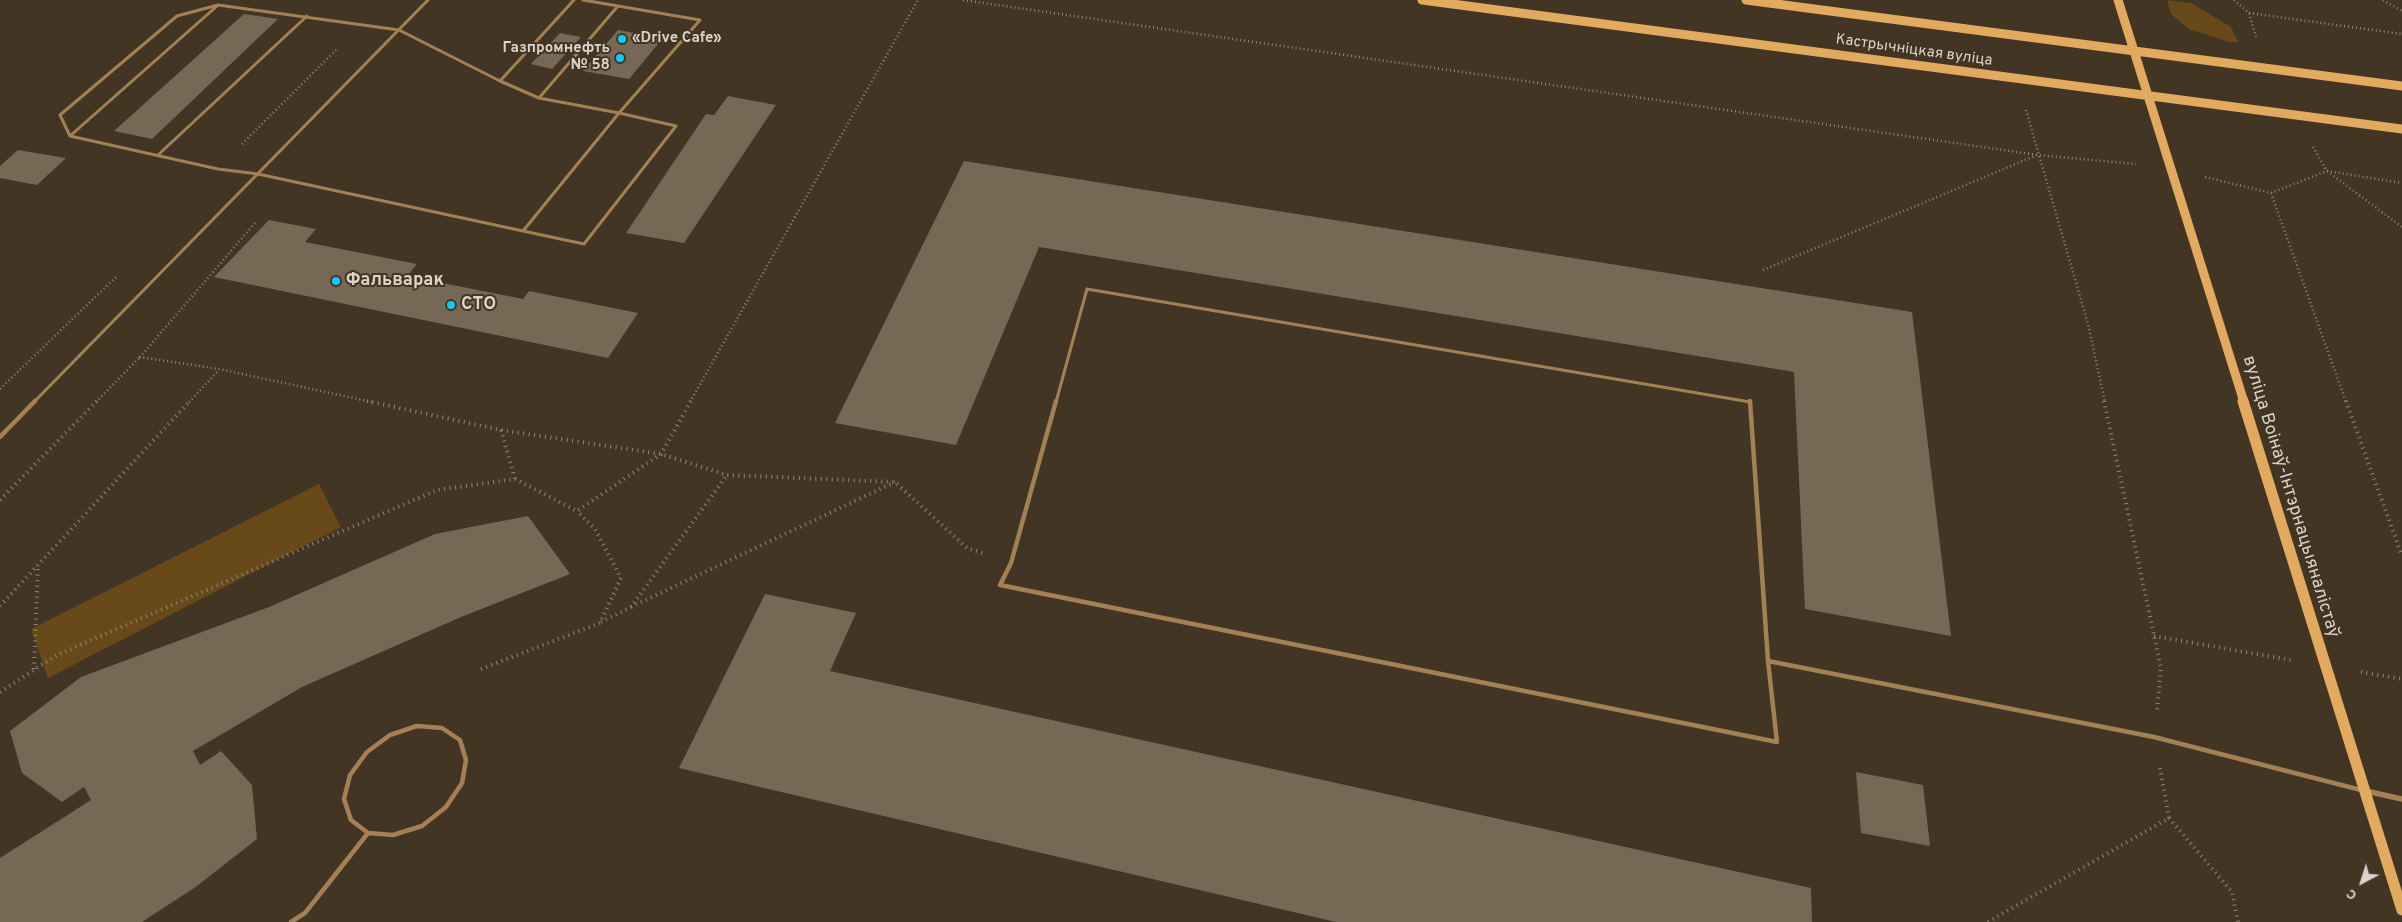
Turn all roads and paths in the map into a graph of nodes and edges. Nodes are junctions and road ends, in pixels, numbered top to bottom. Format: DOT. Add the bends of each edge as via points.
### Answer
graph roads {
  1 [pos="428,0"];
  2 [pos="574,0"];
  3 [pos="583,0"];
  4 [pos="918,0"];
  5 [pos="964,0"];
  6 [pos="1422,0"];
  7 [pos="1746,0"];
  8 [pos="2118,0"];
  9 [pos="2234,0"];
  10 [pos="2383,0"];
  11 [pos="218,5"];
  12 [pos="618,6"];
  13 [pos="2402,11"];
  14 [pos="2249,14"];
  15 [pos="307,16"];
  16 [pos="362,24"];
  17 [pos="399,30"];
  18 [pos="2402,34"];
  19 [pos="2256,38"];
  20 [pos="2133,49"];
  21 [pos="500,81"];
  22 [pos="2402,86"];
  23 [pos="2146,95"];
  24 [pos="539,98"];
  25 [pos="620,113"];
  26 [pos="2402,129"];
  27 [pos="70,136"];
  28 [pos="2309,140"];
  29 [pos="158,155"];
  30 [pos="2038,155"];
  31 [pos="2136,164"];
  32 [pos="218,169"];
  33 [pos="2327,171"];
  34 [pos="258,174"];
  35 [pos="2205,177"];
  36 [pos="2402,183"];
  37 [pos="2271,193"];
  38 [pos="255,223"];
  39 [pos="2402,227"];
  40 [pos="523,231"];
  41 [pos="1763,270"];
  42 [pos="117,275"];
  43 [pos="140,357"];
  44 [pos="219,369"];
  45 [pos="0,389"];
  46 [pos="500,430"];
  47 [pos="0,437"];
  48 [pos="661,454"];
  49 [pos="727,475"];
  50 [pos="515,479"];
  51 [pos="895,482"];
  52 [pos="0,500"];
  53 [pos="577,512"];
  54 [pos="2402,556"];
  55 [pos="1011,563"];
  56 [pos="38,565"];
  57 [pos="0,606"];
  58 [pos="631,607"];
  59 [pos="600,623"];
  60 [pos="2154,636"];
  61 [pos="1768,661"];
  62 [pos="2326,666"];
  63 [pos="481,669"];
  64 [pos="34,670"];
  65 [pos="2402,679"];
  66 [pos="0,692"];
  67 [pos="2154,737"];
  68 [pos="2365,791"];
  69 [pos="2402,798"];
  70 [pos="2168,818"];
  71 [pos="368,833"];
  72 [pos="2402,910"];
  73 [pos="291,922"];
  74 [pos="1988,922"];
  75 [pos="2238,922"];
  1 -- 17 [label="lane"];
  2 -- 21 [label="lane"];
  3 -- 12 [label="lane"];
  4 -- 48 [label="path"];
  5 -- 30 [label="path"];
  6 -- 23 [label="main road, Кастрычніцкая вуліца"];
  7 -- 20 [label="main road, Кастрычніцкая вуліца"];
  8 -- 20 [label="main road, вуліца Воінаў-Інтэрнацыяналістаў"];
  9 -- 14 [label="path"];
  10 -- 13 [label="path"];
  11 -- 15 [label="lane"];
  11 -- 27 [label="lane"];
  11 -- 27 [label="lane" via="176,16 60,115"];
  12 -- 24 [label="lane"];
  12 -- 25 [label="lane" via="700,20"];
  14 -- 18 [label="path"];
  14 -- 19 [label="path"];
  15 -- 16 [label="lane"];
  15 -- 29 [label="lane"];
  16 -- 17 [label="lane"];
  16 -- 32 [label="path"];
  17 -- 21 [label="lane"];
  17 -- 34 [label="lane"];
  20 -- 22 [label="main road, Кастрычніцкая вуліца"];
  20 -- 23 [label="main road, вуліца Воінаў-Інтэрнацыяналістаў"];
  21 -- 24 [label="lane"];
  23 -- 26 [label="main road, Кастрычніцкая вуліца"];
  23 -- 62 [label="main road, вуліца Воінаў-Інтэрнацыяналістаў"];
  24 -- 25 [label="lane"];
  25 -- 40 [label="lane"];
  25 -- 40 [label="lane" via="676,126 584,244"];
  27 -- 29 [label="lane"];
  28 -- 33 [label="path"];
  29 -- 32 [label="lane"];
  30 -- 31 [label="path"];
  30 -- 41 [label="path"];
  30 -- 60 [label="path" via="2088,324"];
  32 -- 34 [label="lane"];
  33 -- 36 [label="path"];
  33 -- 37 [label="path"];
  33 -- 39 [label="path"];
  34 -- 40 [label="lane"];
  34 -- 47 [label="lane"];
  35 -- 37 [label="path"];
  37 -- 54 [label="path"];
  38 -- 43 [label="path"];
  42 -- 45 [label="path"];
  43 -- 44 [label="path"];
  43 -- 52 [label="path"];
  44 -- 46 [label="path"];
  44 -- 56 [label="path"];
  46 -- 48 [label="path"];
  46 -- 50 [label="path"];
  48 -- 49 [label="path"];
  48 -- 53 [label="path"];
  49 -- 51 [label="path"];
  49 -- 58 [label="path"];
  50 -- 53 [label="path"];
  50 -- 64 [label="path" via="437,490 57,655"];
  51 -- 55 [label="path" via="967,548"];
  51 -- 58 [label="path"];
  53 -- 59 [label="path" via="595,529 621,578"];
  55 -- 61 [label="lane" via="1000,585 1777,742"];
  55 -- 61 [label="lane" via="1087,289 1750,401"];
  56 -- 57 [label="path"];
  56 -- 64 [label="path"];
  58 -- 59 [label="path"];
  59 -- 63 [label="path"];
  60 -- 62 [label="path"];
  60 -- 67 [label="path" via="2161,668"];
  61 -- 67 [label="lane"];
  62 -- 65 [label="path"];
  62 -- 68 [label="main road, вуліца Воінаў-Інтэрнацыяналістаў"];
  64 -- 66 [label="path"];
  67 -- 68 [label="lane"];
  67 -- 70 [label="path"];
  68 -- 69 [label="street"];
  68 -- 72 [label="main road, вуліца Воінаў-Інтэрнацыяналістаў"];
  70 -- 74 [label="path"];
  70 -- 75 [label="path" via="2232,892"];
  71 -- 71 [label="lane" via="393,835 422,826 446,807 462,783 466,760 460,740 442,728 417,726 390,735 367,752 350,775 344,800 351,820"];
  71 -- 73 [label="lane" via="305,913"];
}
